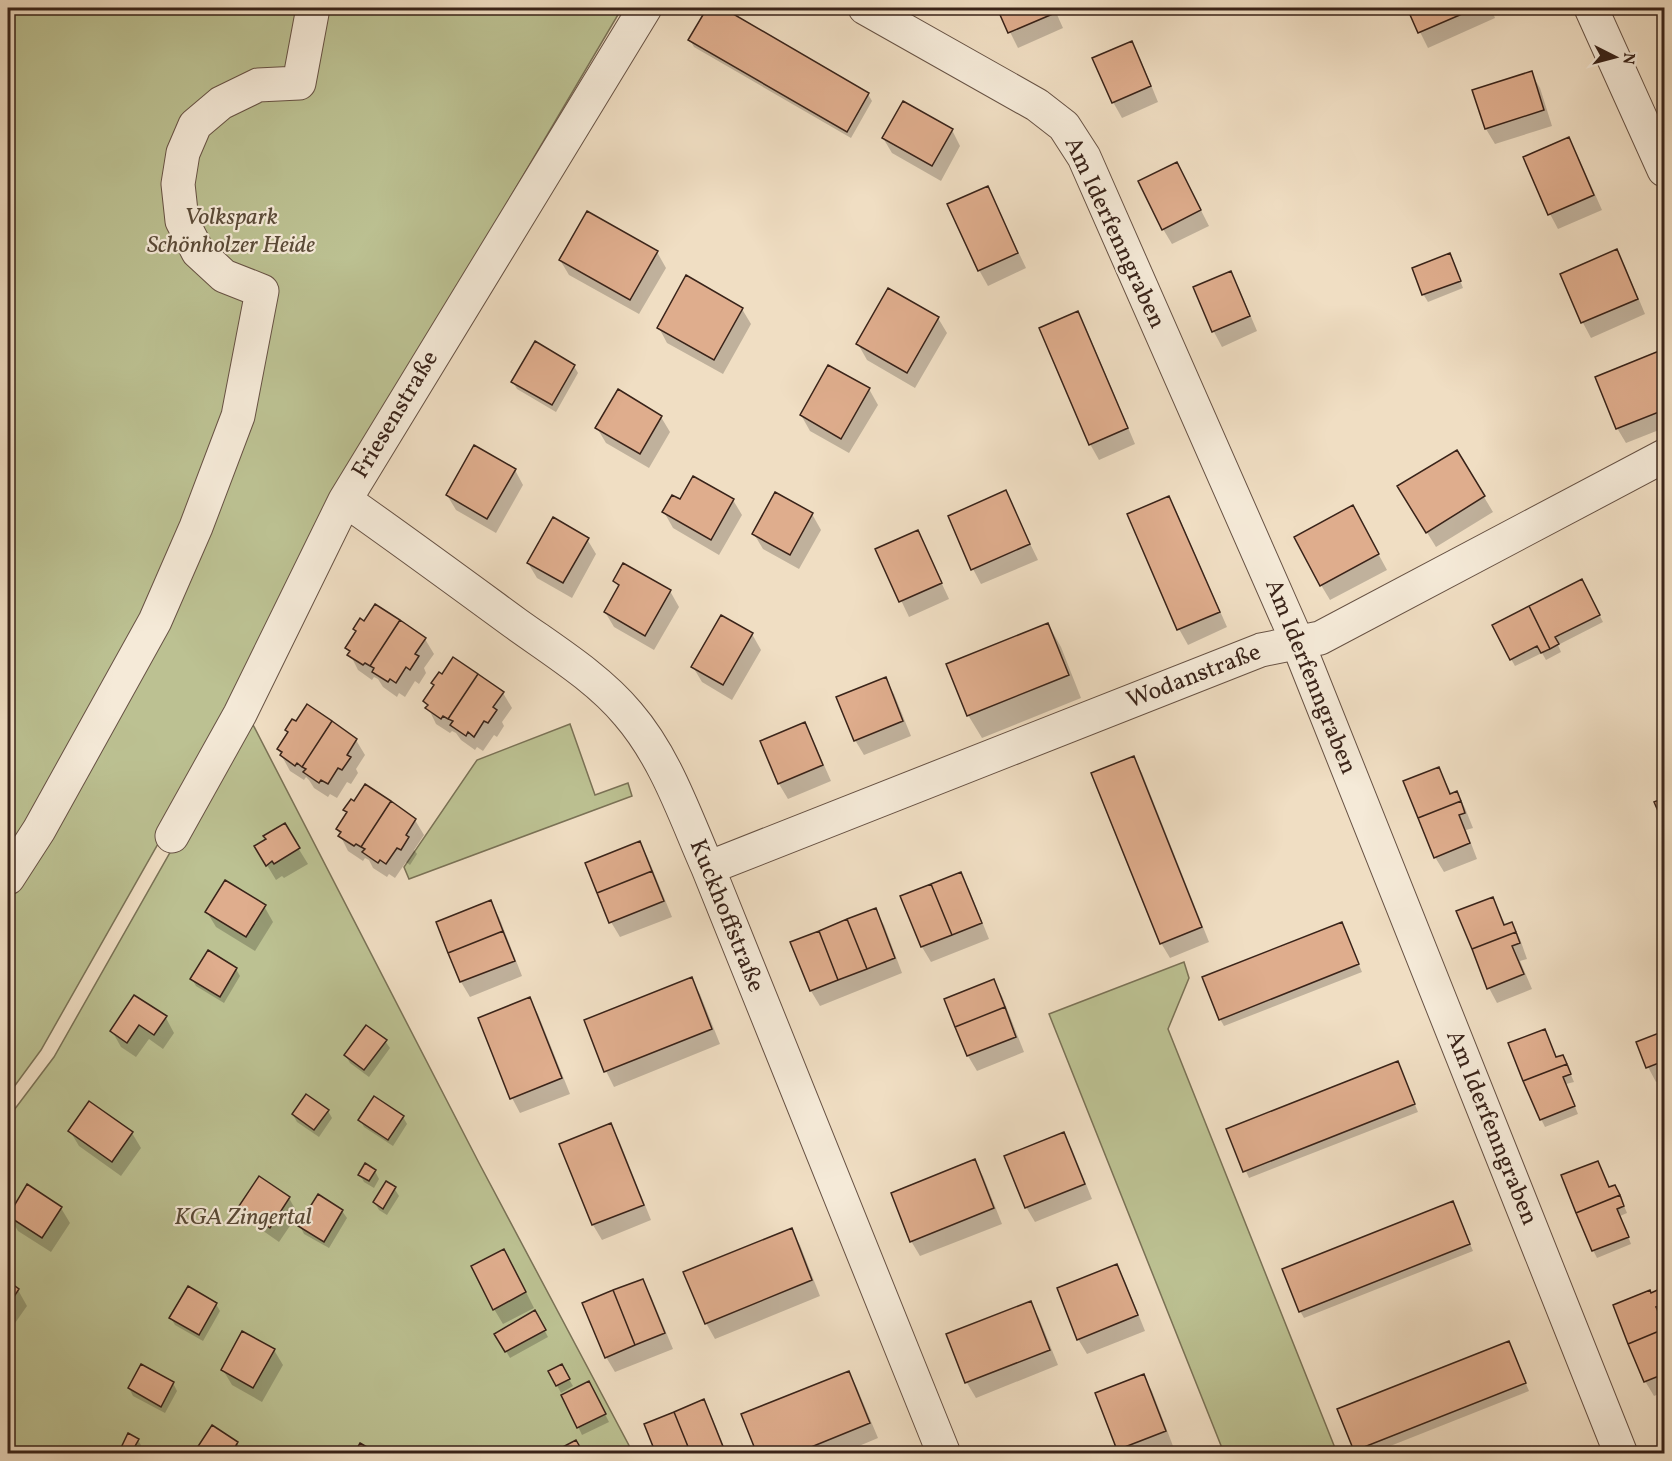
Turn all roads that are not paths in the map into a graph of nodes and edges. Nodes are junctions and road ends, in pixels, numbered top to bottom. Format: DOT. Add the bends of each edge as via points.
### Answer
graph roads {
  1 [pos="313,8"];
  2 [pos="645,8"];
  3 [pos="864,8"];
  4 [pos="1592,8"];
  5 [pos="1665,170"];
  6 [pos="1665,456"];
  7 [pos="345,500"];
  8 [pos="1297,641"];
  9 [pos="172,836"];
  10 [pos="708,868"];
  11 [pos="8,878"];
  12 [pos="944,1454"];
  13 [pos="1622,1454"];
  1 -- 11 [label="street" via="299,82 258,85 220,103 195,125 183,153 178,184 182,221 198,252 224,276 262,291 238,416 155,621 39,830"];
  2 -- 7 [label="street, Friesenstraße"];
  3 -- 8 [label="street, Am Iderfenngraben" via="1037,105 1064,126 1084,157"];
  4 -- 5 [label="street"];
  6 -- 8 [label="street, Wodanstraße" via="1320,638"];
  7 -- 9 [label="street, Friesenstraße" via="240,714"];
  7 -- 10 [label="street, Kuckhoffstraße" via="603,688 628,714 663,768"];
  8 -- 10 [label="street, Wodanstraße" via="1250,654"];
  8 -- 13 [label="street, Am Iderfenngraben"];
  10 -- 12 [label="street, Kuckhoffstraße"];
}
